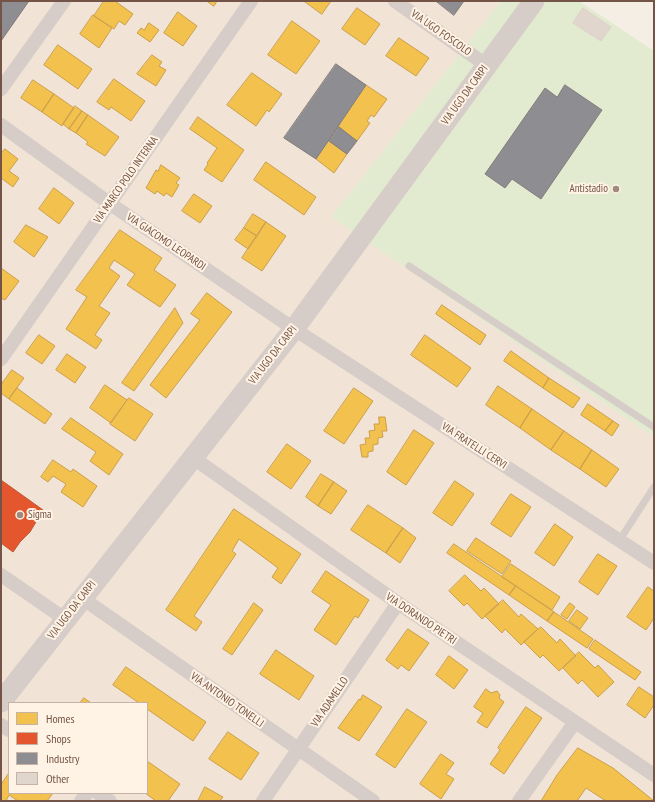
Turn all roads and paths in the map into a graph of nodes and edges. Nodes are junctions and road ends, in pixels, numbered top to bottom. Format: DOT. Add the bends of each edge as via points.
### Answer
graph roads {
  1 [pos="64,1"];
  2 [pos="251,1"];
  3 [pos="395,1"];
  4 [pos="534,1"];
  5 [pos="486,65"];
  6 [pos="1,89"];
  7 [pos="1,125"];
  8 [pos="109,203"];
  9 [pos="409,266"];
  10 [pos="294,329"];
  11 [pos="1,359"];
  12 [pos="654,427"];
  13 [pos="192,457"];
  14 [pos="654,487"];
  15 [pos="619,540"];
  16 [pos="654,563"];
  17 [pos="1,575"];
  18 [pos="82,598"];
  19 [pos="398,603"];
  20 [pos="65,619"];
  21 [pos="1,702"];
  22 [pos="575,722"];
  23 [pos="298,750"];
  24 [pos="654,775"];
  25 [pos="100,794"];
  26 [pos="110,801"];
  27 [pos="263,801"];
  28 [pos="373,801"];
  29 [pos="519,801"];
  1 -- 6 [label="street"];
  2 -- 8 [label="street, VIA MARCO POLO INTERNA"];
  3 -- 5 [label="street, VIA UGO FOSCOLO"];
  4 -- 5 [label="street, VIA UGO DA CARPI"];
  5 -- 10 [label="street, VIA UGO DA CARPI"];
  7 -- 8 [label="street, VIA GIACOMO LEOPARDI"];
  8 -- 10 [label="street, VIA GIACOMO LEOPARDI"];
  8 -- 11 [label="street, VIA MARCO POLO INTERNA"];
  9 -- 12 [label="lane"];
  10 -- 13 [label="street, VIA UGO DA CARPI"];
  10 -- 15 [label="street, VIA FRATELLI CERVI"];
  13 -- 18 [label="street, VIA UGO DA CARPI"];
  13 -- 19 [label="street, VIA DORANDO PIETRI"];
  14 -- 15 [label="lane"];
  15 -- 16 [label="street, VIA FRATELLI CERVI"];
  17 -- 20 [label="street"];
  18 -- 20 [label="street, VIA UGO DA CARPI"];
  18 -- 23 [label="street, VIA ANTONIO TONELLI"];
  19 -- 22 [label="street, VIA DORANDO PIETRI"];
  19 -- 23 [label="street, VIA ADAMELLO"];
  20 -- 21 [label="street, VIA UGO DA CARPI"];
  22 -- 24 [label="street, VIA DORANDO PIETRI"];
  22 -- 29 [label="street"];
  23 -- 27 [label="street, VIA ADAMELLO"];
  23 -- 28 [label="street, VIA ANTONIO TONELLI"];
  25 -- 26 [label="street"];
}
